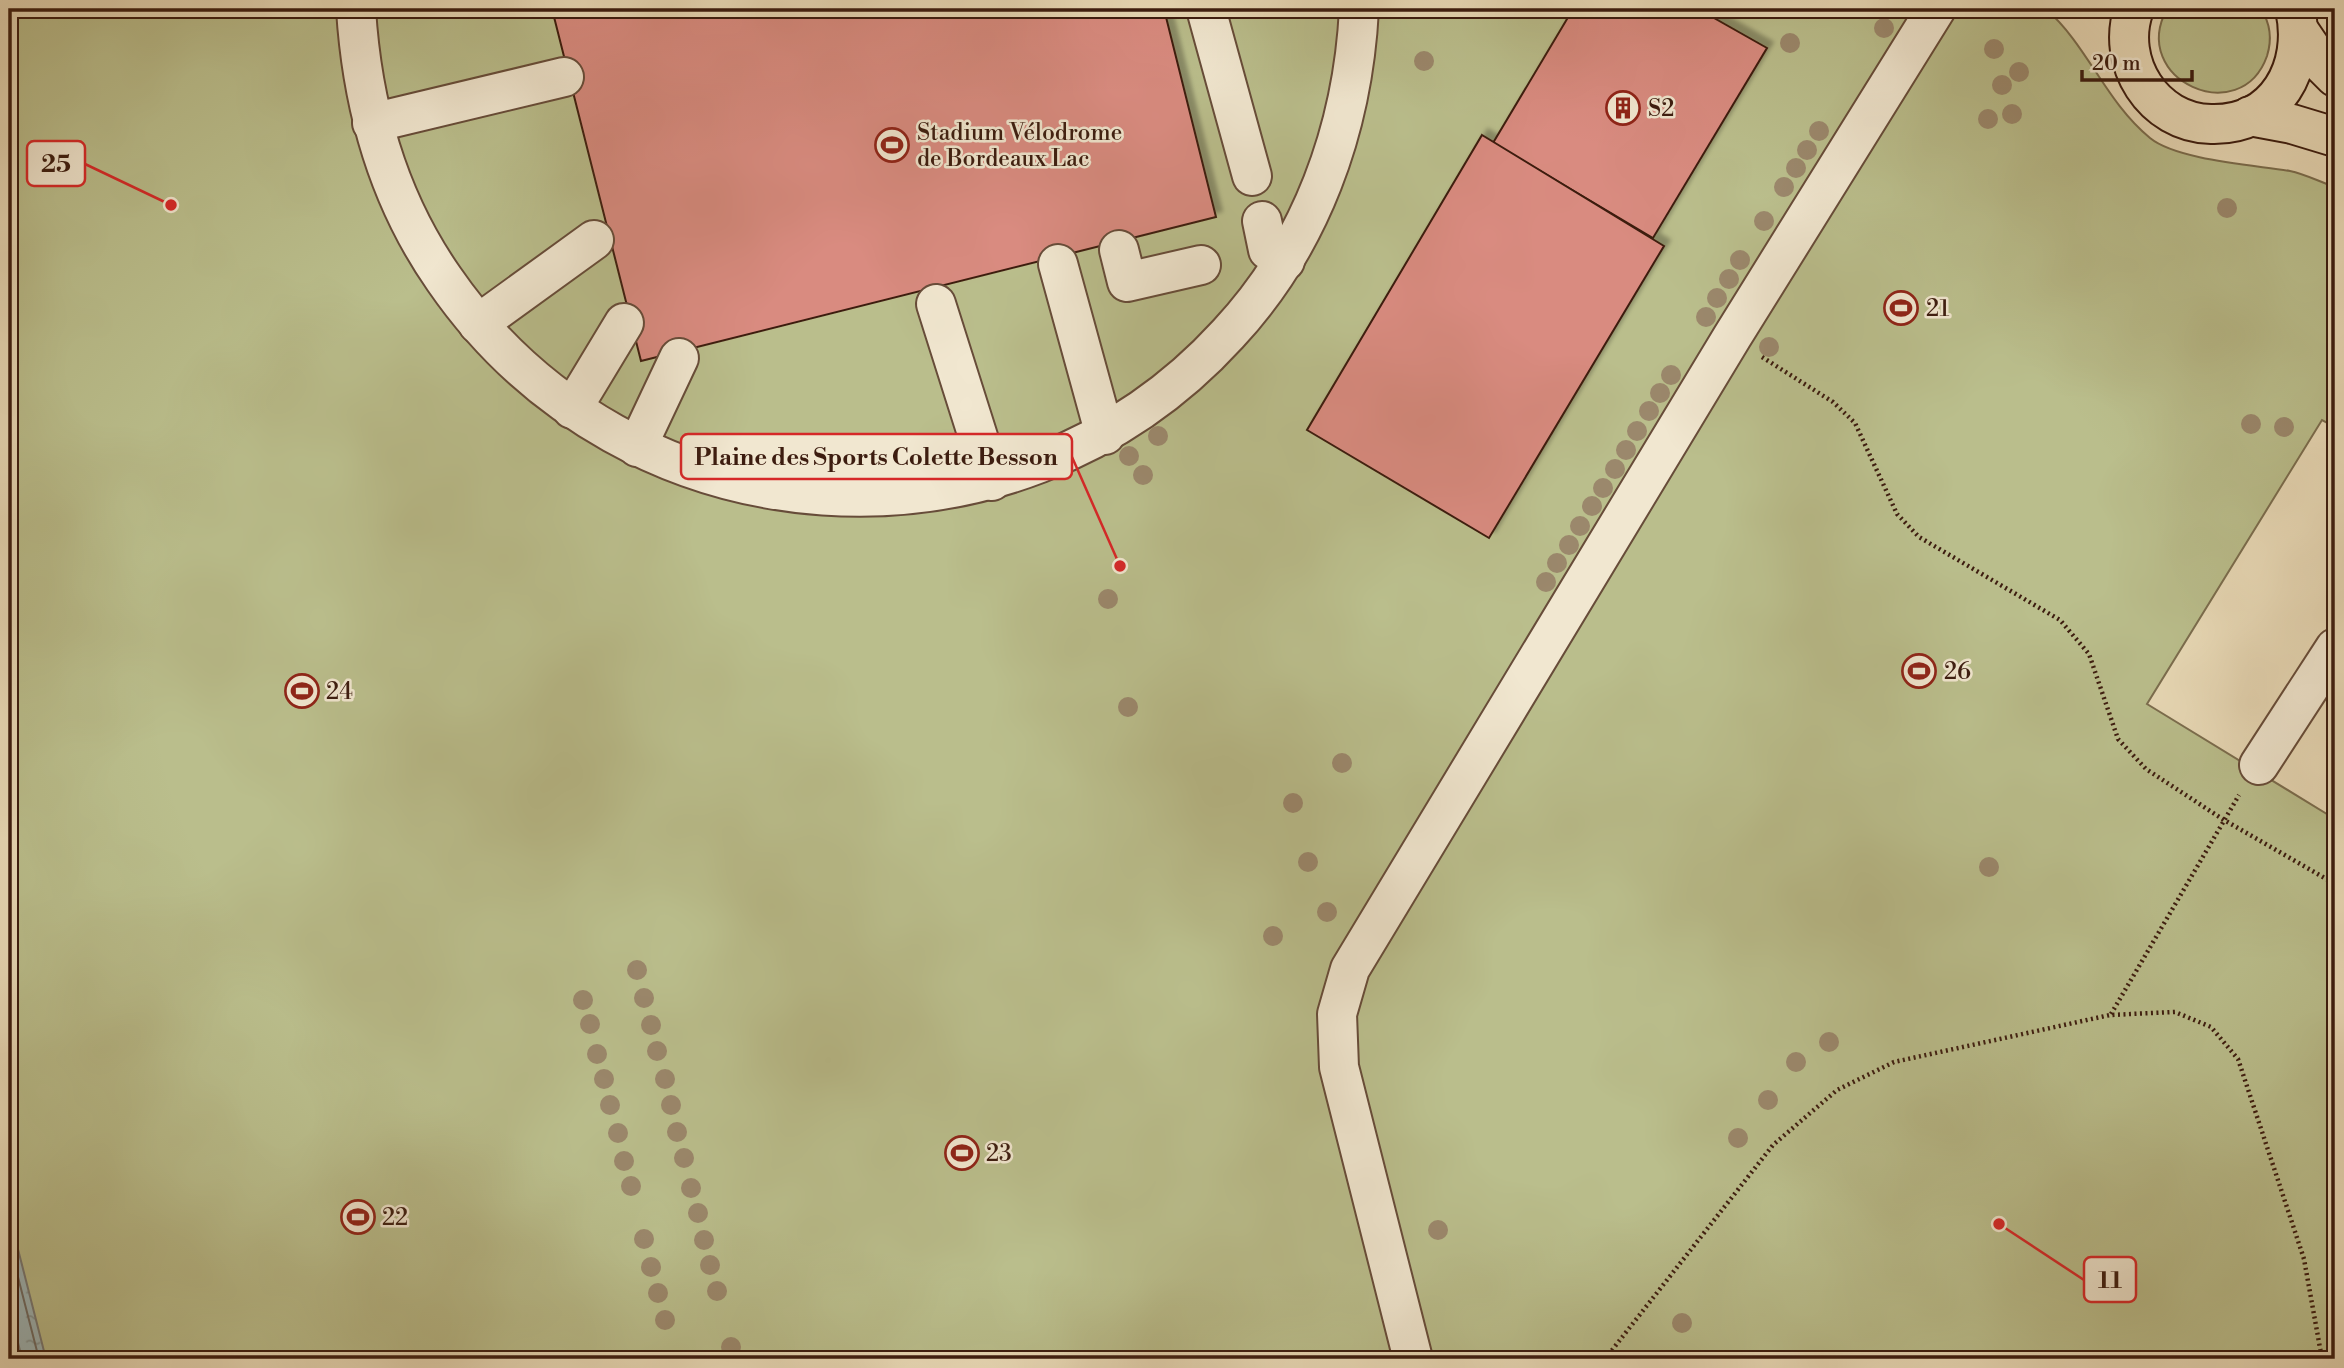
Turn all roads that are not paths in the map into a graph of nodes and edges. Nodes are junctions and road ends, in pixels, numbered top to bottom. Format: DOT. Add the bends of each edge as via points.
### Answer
graph roads {
  1 [pos="356,9"];
  2 [pos="1206,9"];
  3 [pos="1359,9"];
  4 [pos="1936,9"];
  5 [pos="2103,9"];
  6 [pos="2134,9"];
  7 [pos="2297,20"];
  8 [pos="2128,46"];
  9 [pos="564,76"];
  10 [pos="2335,77"];
  11 [pos="2250,116"];
  12 [pos="372,123"];
  13 [pos="2335,138"];
  14 [pos="1252,176"];
  15 [pos="594,240"];
  16 [pos="1119,250"];
  17 [pos="1058,264"];
  18 [pos="1201,265"];
  19 [pos="936,303"];
  20 [pos="624,323"];
  21 [pos="478,324"];
  22 [pos="680,358"];
  23 [pos="572,408"];
  24 [pos="1105,435"];
  25 [pos="637,447"];
  26 [pos="992,481"];
  27 [pos="2335,648"];
  28 [pos="2259,765"];
  29 [pos="1413,1359"];
  1 -- 12 [label="street"];
  2 -- 14 [label="street"];
  3 -- 24 [label="street" via="1353,77 1338,141 1315,203 1264,247 1248,313 1158,400"];
  4 -- 29 [label="street" via="1350,969 1337,1014 1339,1067"];
  5 -- 8 [label="main road"];
  6 -- 8 [label="main road"];
  7 -- 10 [label="main road" via="2320,63"];
  7 -- 11 [label="main road" via="2298,58 2289,82 2272,102"];
  8 -- 11 [label="main road" via="2141,84 2171,113 2210,124"];
  9 -- 12 [label="street"];
  11 -- 13 [label="main road"];
  12 -- 21 [label="street" via="414,230"];
  15 -- 21 [label="street"];
  16 -- 18 [label="street" via="1127,282"];
  17 -- 24 [label="street"];
  19 -- 26 [label="street"];
  20 -- 23 [label="street"];
  21 -- 23 [label="street" via="507,355"];
  22 -- 25 [label="street"];
  23 -- 25 [label="street"];
  24 -- 26 [label="street"];
  25 -- 26 [label="street" via="751,487 812,496 873,498 933,493"];
  27 -- 28 [label="street"];
}
